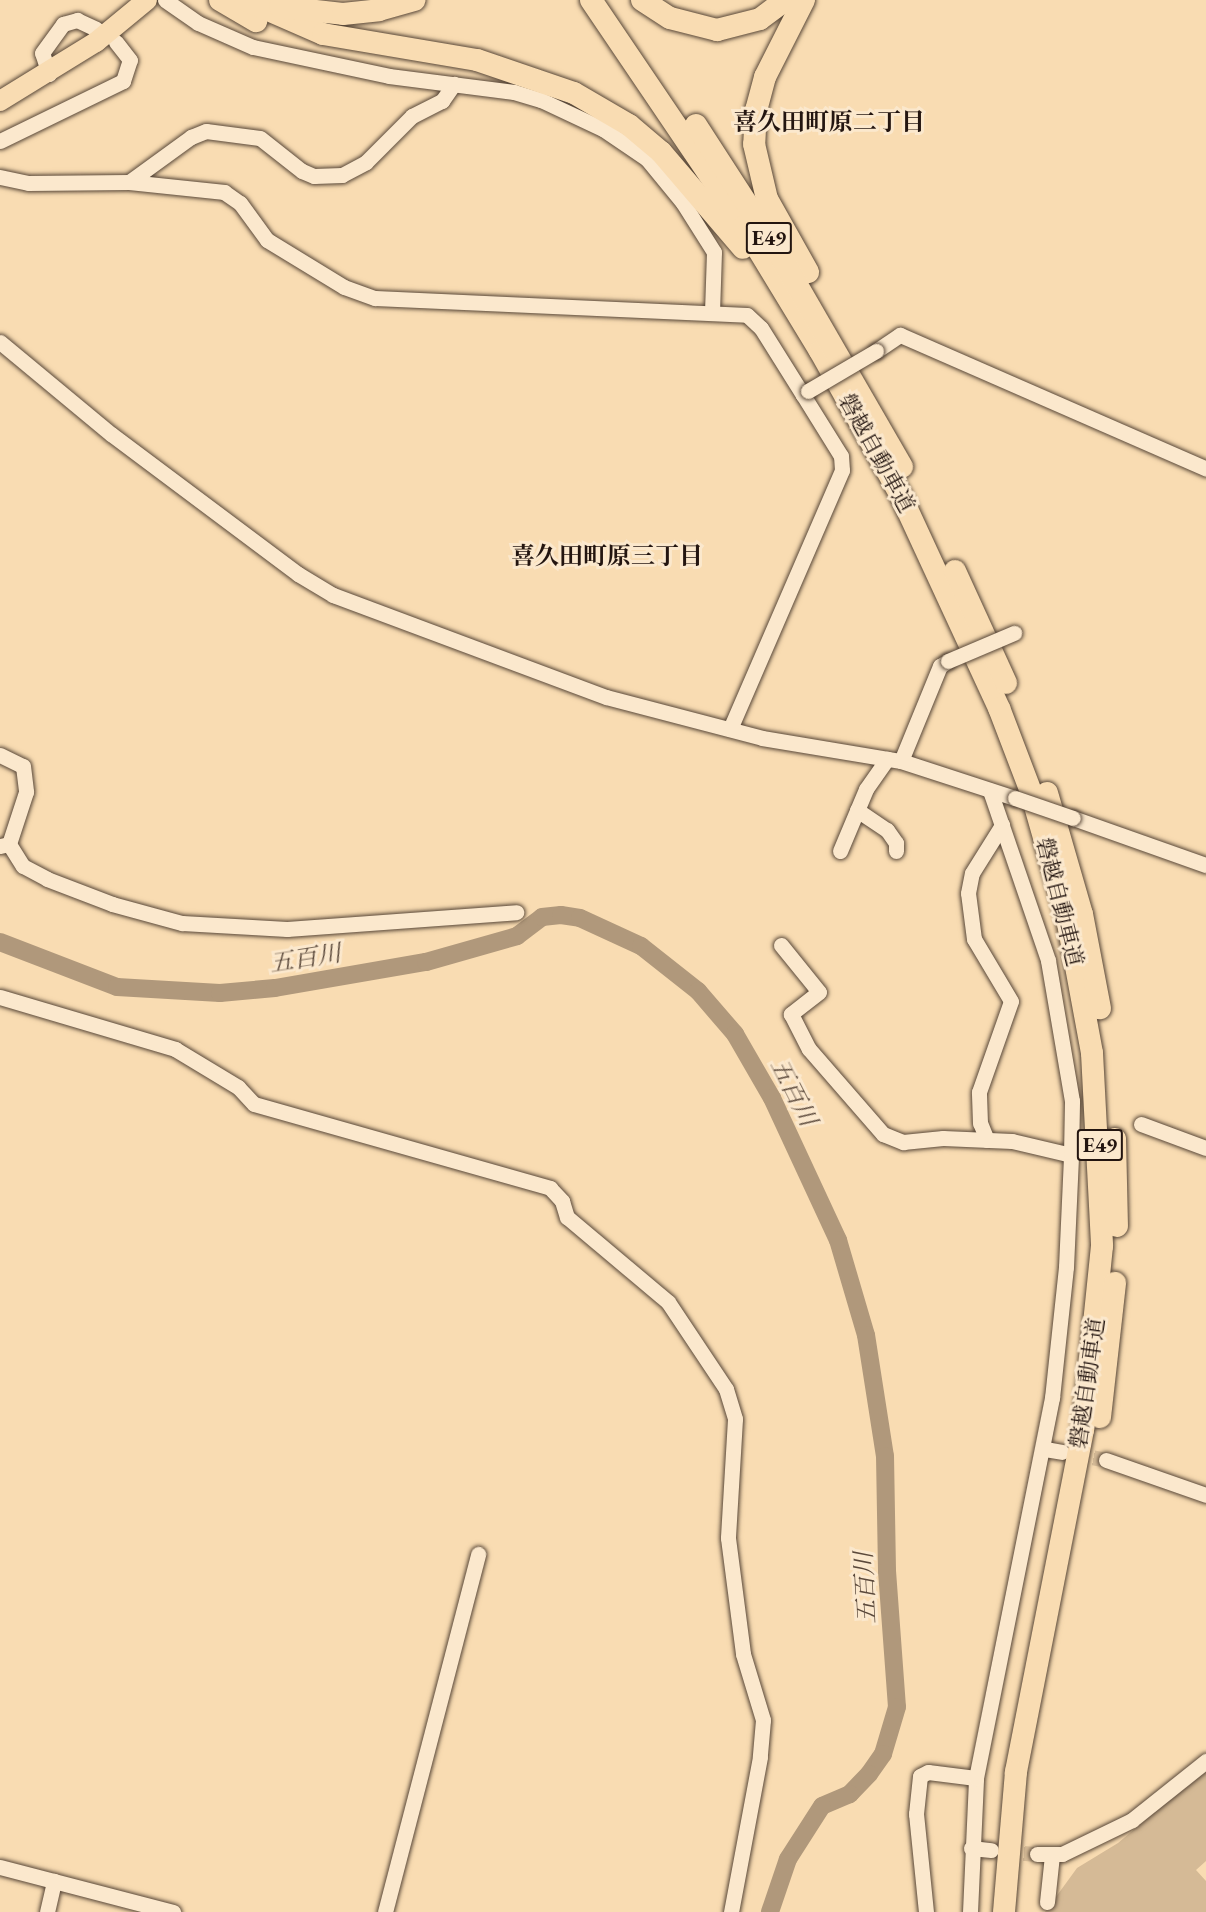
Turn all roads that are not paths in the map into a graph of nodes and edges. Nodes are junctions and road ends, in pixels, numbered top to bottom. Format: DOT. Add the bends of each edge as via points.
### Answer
graph roads {
  1 [pos="147,0"];
  2 [pos="165,0"];
  3 [pos="220,0"];
  4 [pos="245,0"];
  5 [pos="257,0"];
  6 [pos="414,0"];
  7 [pos="591,0"];
  8 [pos="610,0"];
  9 [pos="642,0"];
  10 [pos="785,0"];
  11 [pos="804,0"];
  12 [pos="96,28"];
  13 [pos="117,42"];
  14 [pos="500,66"];
  15 [pos="49,74"];
  16 [pos="454,84"];
  17 [pos="0,101"];
  18 [pos="0,141"];
  19 [pos="0,177"];
  20 [pos="129,182"];
  21 [pos="712,311"];
  22 [pos="0,342"];
  23 [pos="806,393"];
  24 [pos="856,416"];
  25 [pos="1206,469"];
  26 [pos="912,487"];
  27 [pos="1017,631"];
  28 [pos="730,729"];
  29 [pos="0,755"];
  30 [pos="894,760"];
  31 [pos="990,791"];
  32 [pos="857,810"];
  33 [pos="1002,825"];
  34 [pos="5,845"];
  35 [pos="840,851"];
  36 [pos="896,851"];
  37 [pos="1206,865"];
  38 [pos="516,912"];
  39 [pos="781,945"];
  40 [pos="0,997"];
  41 [pos="1141,1125"];
  42 [pos="987,1140"];
  43 [pos="1206,1148"];
  44 [pos="1071,1155"];
  45 [pos="1045,1449"];
  46 [pos="1062,1452"];
  47 [pos="1106,1460"];
  48 [pos="1206,1495"];
  49 [pos="478,1554"];
  50 [pos="1206,1761"];
  51 [pos="976,1778"];
  52 [pos="971,1848"];
  53 [pos="991,1850"];
  54 [pos="0,1867"];
  55 [pos="54,1881"];
  56 [pos="1047,1902"];
  57 [pos="47,1912"];
  58 [pos="173,1912"];
  59 [pos="385,1912"];
  60 [pos="731,1912"];
  61 [pos="926,1912"];
  62 [pos="970,1912"];
  63 [pos="1004,1912"];
  64 [pos="1019,1912"];
  1 -- 15 [label="main road"];
  2 -- 16 [label="street" via="205,27 253,47 389,76"];
  3 -- 14 [label="highway" via="270,27 321,46"];
  4 -- 14 [label="highway" via="323,34"];
  5 -- 6 [label="highway" via="293,10 343,14 379,10"];
  7 -- 24 [label="highway, 磐越自動車道 / E49" via="744,226"];
  8 -- 26 [label="highway, 磐越自動車道 / E49" via="777,250 834,343"];
  9 -- 10 [label="highway" via="670,18 717,30 760,19"];
  11 -- 26 [label="highway" via="759,94 754,128 756,162 777,219 874,389"];
  12 -- 15 [label="street" via="77,20 63,24 42,53"];
  13 -- 18 [label="street" via="130,60 123,81"];
  14 -- 24 [label="highway" via="593,102 629,125 676,167 756,265"];
  15 -- 17 [label="main road"];
  16 -- 20 [label="street" via="442,101 412,116 366,162 342,175 314,176 302,171 260,138 206,131 191,137"];
  16 -- 21 [label="street" via="541,100 603,129 647,159 683,203 714,252"];
  19 -- 20 [label="street" via="28,183"];
  20 -- 21 [label="street" via="224,192 240,203 267,240 344,287 375,298"];
  21 -- 23 [label="street" via="740,313 755,320"];
  22 -- 28 [label="street" via="111,434 318,587 606,697"];
  23 -- 25 [label="street, bridge" via="900,335"];
  23 -- 28 [label="street" via="841,456 842,470"];
  24 -- 63 [label="highway, 磐越自動車道 / E49" via="965,628 1031,792 1067,918 1092,1053 1101,1190 1096,1322 1083,1430 1016,1772"];
  26 -- 64 [label="highway, 磐越自動車道 / E49" via="979,619 1060,829 1097,983 1115,1135 1117,1246 1107,1374 1031,1776"];
  27 -- 30 [label="street, bridge" via="940,666"];
  28 -- 30 [label="street"];
  29 -- 34 [label="street" via="23,766 26,792"];
  30 -- 31 [label="street"];
  30 -- 32 [label="street"];
  31 -- 33 [label="street"];
  31 -- 37 [label="street, bridge"];
  32 -- 35 [label="street"];
  32 -- 36 [label="street" via="887,830 896,843"];
  33 -- 42 [label="street" via="972,873 968,893 974,939 1011,1000 979,1092 980,1123"];
  33 -- 44 [label="street" via="1048,960 1062,1026 1072,1101"];
  34 -- 38 [label="street" via="23,866 47,879 112,904 182,923 287,929"];
  39 -- 42 [label="street" via="819,992 791,1014 795,1022 821,1065 849,1092 876,1129 903,1142"];
  40 -- 60 [label="street" via="175,1049 238,1087 254,1104 550,1188 562,1201 567,1217 668,1302 726,1389 735,1419 728,1538 743,1654 763,1720 760,1757"];
  41 -- 43 [label="street"];
  42 -- 44 [label="street" via="1023,1142"];
  44 -- 45 [label="street" via="1066,1268"];
  45 -- 46 [label="street"];
  45 -- 51 [label="street"];
  47 -- 48 [label="street"];
  49 -- 59 [label="street"];
  50 -- 56 [label="street" via="1132,1820 1074,1849 1045,1855"];
  51 -- 52 [label="street"];
  51 -- 61 [label="street" via="928,1772 920,1776 916,1814"];
  52 -- 53 [label="street"];
  52 -- 62 [label="street"];
  54 -- 55 [label="street"];
  55 -- 57 [label="street"];
  55 -- 58 [label="street"];
}
